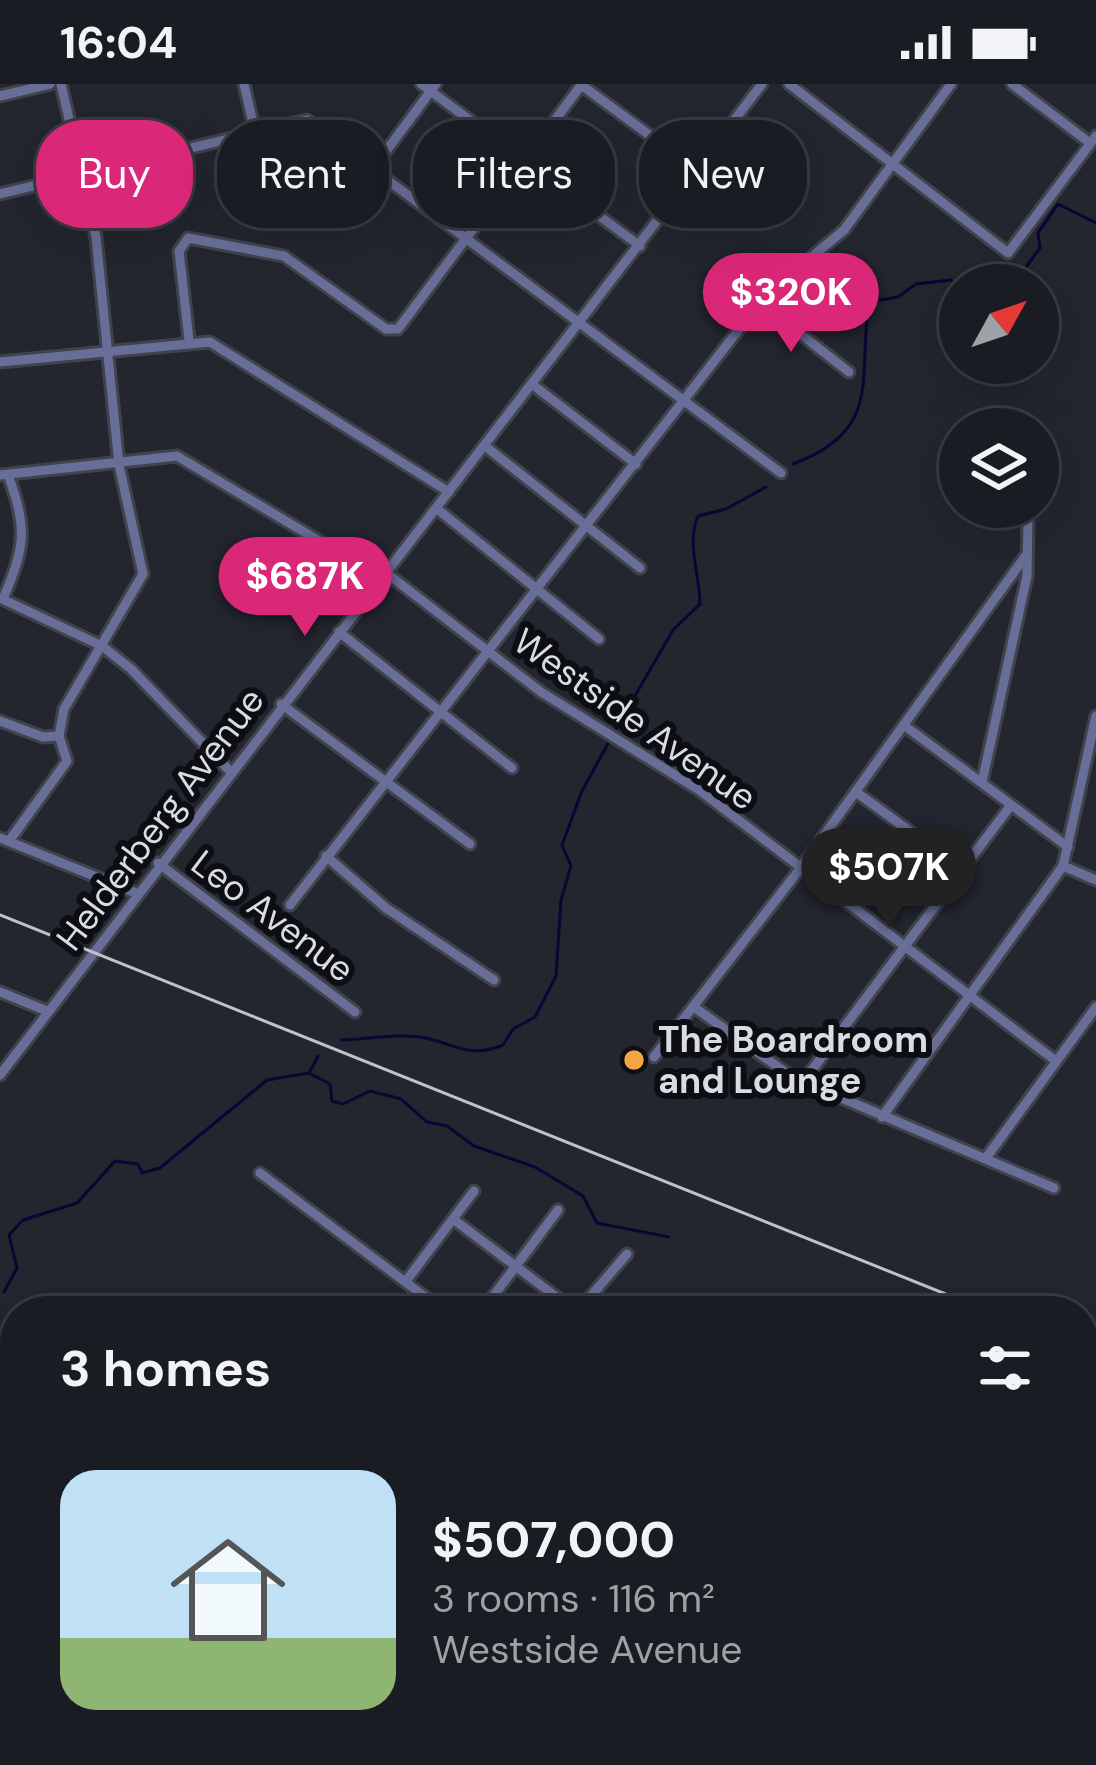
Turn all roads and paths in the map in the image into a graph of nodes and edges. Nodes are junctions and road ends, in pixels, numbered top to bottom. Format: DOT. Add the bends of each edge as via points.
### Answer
graph roads {
  1 [pos="50,84"];
  2 [pos="61,84"];
  3 [pos="244,84"];
  4 [pos="581,84"];
  5 [pos="788,84"];
  6 [pos="951,84"];
  7 [pos="1012,84"];
  8 [pos="758,85"];
  9 [pos="429,86"];
  10 [pos="0,96"];
  11 [pos="69,120"];
  12 [pos="253,120"];
  13 [pos="473,120"];
  14 [pos="555,120"];
  15 [pos="733,120"];
  16 [pos="639,127"];
  17 [pos="1093,139"];
  18 [pos="389,145"];
  19 [pos="893,162"];
  20 [pos="389,178"];
  21 [pos="36,185"];
  22 [pos="0,194"];
  23 [pos="94,228"];
  24 [pos="476,228"];
  25 [pos="615,228"];
  26 [pos="654,228"];
  27 [pos="469,237"];
  28 [pos="640,246"];
  29 [pos="760,303"];
  30 [pos="584,321"];
  31 [pos="189,340"];
  32 [pos="108,351"];
  33 [pos="0,362"];
  34 [pos="849,372"];
  35 [pos="533,385"];
  36 [pos="686,399"];
  37 [pos="485,446"];
  38 [pos="636,464"];
  39 [pos="119,465"];
  40 [pos="782,473"];
  41 [pos="4,475"];
  42 [pos="448,492"];
  43 [pos="436,508"];
  44 [pos="586,527"];
  45 [pos="1028,528"];
  46 [pos="1027,554"];
  47 [pos="640,568"];
  48 [pos="383,575"];
  49 [pos="537,589"];
  50 [pos="1,598"];
  51 [pos="339,632"];
  52 [pos="599,638"];
  53 [pos="102,646"];
  54 [pos="487,650"];
  55 [pos="281,704"];
  56 [pos="440,712"];
  57 [pos="1096,716"];
  58 [pos="0,721"];
  59 [pos="905,726"];
  60 [pos="59,736"];
  61 [pos="512,768"];
  62 [pos="229,770"];
  63 [pos="385,780"];
  64 [pos="982,782"];
  65 [pos="856,792"];
  66 [pos="1079,800"];
  67 [pos="1096,804"];
  68 [pos="1012,805"];
  69 [pos="5,840"];
  70 [pos="470,844"];
  71 [pos="1068,847"];
  72 [pos="326,856"];
  73 [pos="158,863"];
  74 [pos="1063,866"];
  75 [pos="799,870"];
  76 [pos="963,870"];
  77 [pos="1096,880"];
  78 [pos="136,893"];
  79 [pos="290,905"];
  80 [pos="904,948"];
  81 [pos="494,980"];
  82 [pos="0,992"];
  83 [pos="970,996"];
  84 [pos="694,1006"];
  85 [pos="1096,1007"];
  86 [pos="47,1011"];
  87 [pos="355,1012"];
  88 [pos="654,1058"];
  89 [pos="1056,1061"];
  90 [pos="0,1075"];
  91 [pos="803,1082"];
  92 [pos="882,1118"];
  93 [pos="986,1158"];
  94 [pos="260,1173"];
  95 [pos="1054,1188"];
  96 [pos="474,1191"];
  97 [pos="558,1210"];
  98 [pos="453,1219"];
  99 [pos="627,1254"];
  100 [pos="516,1266"];
  101 [pos="406,1281"];
  102 [pos="425,1296"];
  103 [pos="493,1296"];
  104 [pos="557,1296"];
  105 [pos="590,1296"];
  1 -- 10 [label="street"];
  2 -- 11 [label="street"];
  3 -- 12 [label="street"];
  4 -- 14 [label="street"];
  4 -- 16 [label="street"];
  5 -- 19 [label="street"];
  6 -- 19 [label="street"];
  7 -- 17 [label="street"];
  8 -- 15 [label="street, Helderberg Avenue"];
  9 -- 13 [label="street"];
  9 -- 18 [label="street"];
  17 -- 19 [label="street" via="1009,253"];
  19 -- 29 [label="street" via="844,230"];
  20 -- 27 [label="street"];
  21 -- 22 [label="street"];
  23 -- 32 [label="street"];
  24 -- 27 [label="street"];
  25 -- 28 [label="street"];
  26 -- 28 [label="street, Helderberg Avenue"];
  27 -- 30 [label="street"];
  27 -- 31 [label="street" via="392,331 284,256 188,238 179,251"];
  28 -- 30 [label="street, Helderberg Avenue"];
  29 -- 34 [label="street"];
  29 -- 36 [label="street"];
  30 -- 35 [label="street, Helderberg Avenue"];
  30 -- 36 [label="street"];
  31 -- 32 [label="street"];
  31 -- 42 [label="street" via="233,355"];
  32 -- 33 [label="street"];
  32 -- 39 [label="street"];
  35 -- 37 [label="street, Helderberg Avenue"];
  35 -- 38 [label="street"];
  36 -- 38 [label="street"];
  36 -- 40 [label="street"];
  37 -- 42 [label="street, Helderberg Avenue"];
  37 -- 44 [label="street"];
  38 -- 44 [label="street"];
  39 -- 41 [label="street, Westside Avenue"];
  39 -- 48 [label="street, Westside Avenue" via="177,456"];
  39 -- 53 [label="street" via="142,574"];
  41 -- 50 [label="street" via="25,531"];
  42 -- 43 [label="street, Helderberg Avenue"];
  43 -- 48 [label="street, Helderberg Avenue"];
  43 -- 49 [label="street"];
  44 -- 47 [label="street"];
  44 -- 49 [label="street"];
  45 -- 46 [label="street"];
  46 -- 59 [label="street"];
  46 -- 64 [label="street" via="1013,656"];
  48 -- 51 [label="street, Helderberg Avenue"];
  48 -- 54 [label="street, Westside Avenue"];
  49 -- 52 [label="street"];
  49 -- 54 [label="street"];
  50 -- 53 [label="street"];
  51 -- 55 [label="street, Helderberg Avenue"];
  51 -- 56 [label="street"];
  53 -- 60 [label="street" via="64,709"];
  53 -- 62 [label="street"];
  54 -- 56 [label="street"];
  54 -- 75 [label="street, Westside Avenue" via="699,790"];
  55 -- 62 [label="street, Helderberg Avenue"];
  55 -- 63 [label="street"];
  56 -- 61 [label="street"];
  56 -- 63 [label="street"];
  57 -- 66 [label="street"];
  58 -- 60 [label="street"];
  59 -- 64 [label="street"];
  59 -- 65 [label="street"];
  60 -- 69 [label="street" via="67,761"];
  62 -- 73 [label="street, Helderberg Avenue"];
  63 -- 70 [label="street"];
  63 -- 72 [label="street"];
  64 -- 68 [label="street"];
  65 -- 75 [label="street"];
  65 -- 76 [label="street"];
  66 -- 67 [label="street"];
  66 -- 71 [label="street"];
  68 -- 71 [label="street"];
  68 -- 76 [label="street"];
  69 -- 78 [label="street"];
  71 -- 74 [label="street"];
  72 -- 79 [label="street"];
  72 -- 81 [label="street" via="386,908"];
  73 -- 78 [label="street, Helderberg Avenue"];
  73 -- 87 [label="street, Leo Avenue"];
  74 -- 77 [label="street"];
  74 -- 83 [label="street"];
  75 -- 80 [label="street, Westside Avenue"];
  75 -- 84 [label="street"];
  76 -- 80 [label="street"];
  78 -- 86 [label="street, Helderberg Avenue"];
  80 -- 83 [label="street, Westside Avenue"];
  80 -- 91 [label="street"];
  82 -- 86 [label="street"];
  83 -- 89 [label="street, Westside Avenue"];
  83 -- 92 [label="street"];
  84 -- 88 [label="street"];
  84 -- 91 [label="street"];
  85 -- 89 [label="street"];
  86 -- 90 [label="street, Helderberg Avenue"];
  89 -- 93 [label="street"];
  91 -- 92 [label="street"];
  92 -- 93 [label="street"];
  93 -- 95 [label="street"];
  94 -- 101 [label="street"];
  96 -- 98 [label="street"];
  97 -- 100 [label="street"];
  98 -- 100 [label="street"];
  98 -- 101 [label="street"];
  99 -- 105 [label="street"];
  100 -- 103 [label="street"];
  100 -- 104 [label="street"];
  101 -- 102 [label="street"];
}
